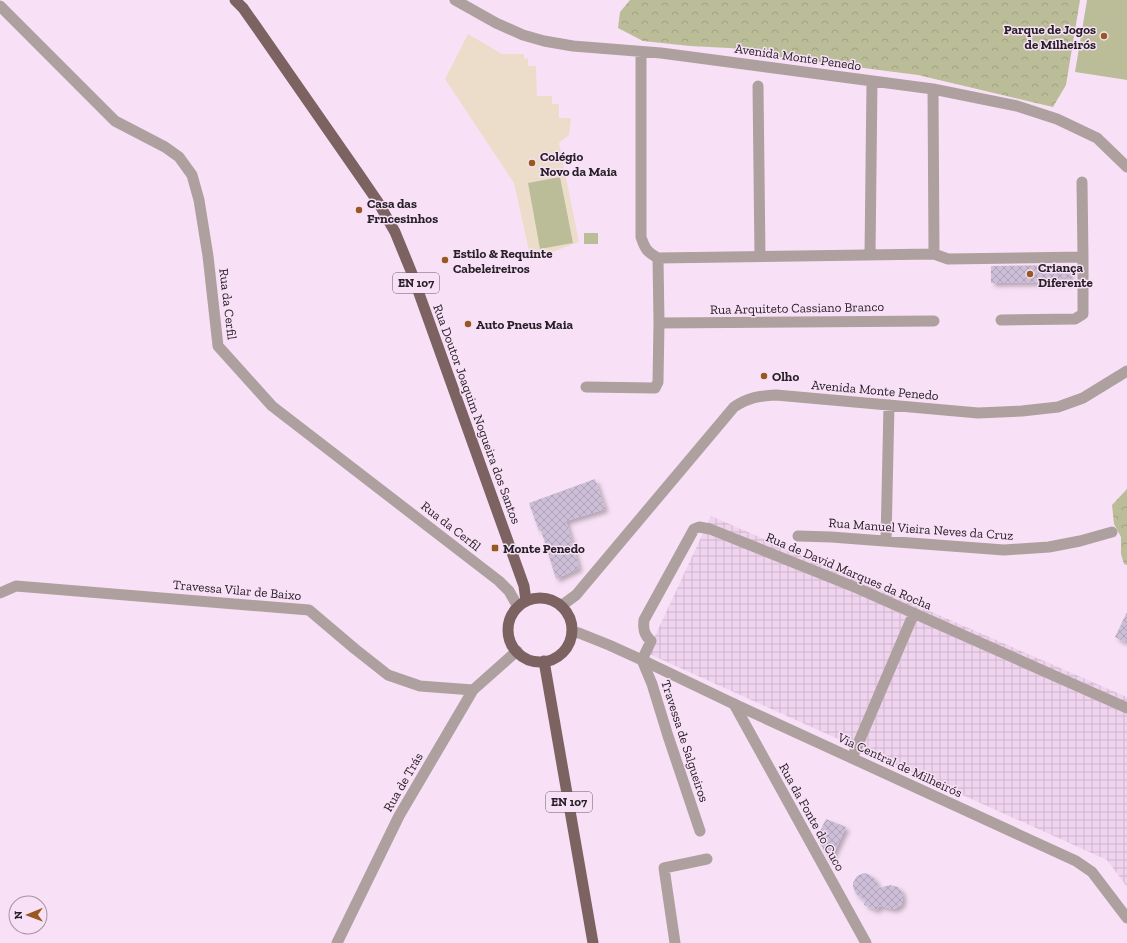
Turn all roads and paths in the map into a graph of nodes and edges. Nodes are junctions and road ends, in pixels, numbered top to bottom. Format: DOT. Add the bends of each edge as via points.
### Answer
graph roads {
  1 [pos="235,0"];
  2 [pos="456,0"];
  3 [pos="0,6"];
  4 [pos="641,52"];
  5 [pos="872,81"];
  6 [pos="758,86"];
  7 [pos="933,89"];
  8 [pos="1127,167"];
  9 [pos="1082,182"];
  10 [pos="934,254"];
  11 [pos="870,255"];
  12 [pos="760,256"];
  13 [pos="1084,257"];
  14 [pos="658,258"];
  15 [pos="934,320"];
  16 [pos="1001,320"];
  17 [pos="659,323"];
  18 [pos="1127,370"];
  19 [pos="586,387"];
  20 [pos="889,405"];
  21 [pos="1112,532"];
  22 [pos="798,536"];
  23 [pos="886,541"];
  24 [pos="0,593"];
  25 [pos="522,604"];
  26 [pos="561,606"];
  27 [pos="914,614"];
  28 [pos="572,632"];
  29 [pos="516,651"];
  30 [pos="642,660"];
  31 [pos="544,661"];
  32 [pos="473,690"];
  33 [pos="734,704"];
  34 [pos="1127,708"];
  35 [pos="852,758"];
  36 [pos="700,831"];
  37 [pos="707,859"];
  38 [pos="1127,918"];
  39 [pos="337,943"];
  40 [pos="593,943"];
  41 [pos="675,943"];
  42 [pos="866,943"];
  1 -- 25 [label="main road, Rua Doutor Joaquim Nogueira dos Santos / EN 107" via="378,202 395,232 524,586"];
  2 -- 4 [label="street, Avenida Monte Penedo" via="496,23 544,42"];
  3 -- 25 [label="street, Rua da Cerfil" via="115,121 180,157 192,175 199,200 208,256 218,346 272,406 499,581"];
  4 -- 5 [label="street, Avenida Monte Penedo"];
  4 -- 14 [label="street" via="641,237 644,247"];
  5 -- 7 [label="street, Avenida Monte Penedo"];
  5 -- 11 [label="street"];
  6 -- 12 [label="street"];
  7 -- 8 [label="street, Avenida Monte Penedo" via="1017,106 1057,119 1097,138"];
  7 -- 10 [label="street"];
  9 -- 13 [label="street"];
  10 -- 11 [label="street"];
  10 -- 13 [label="street" via="948,259"];
  11 -- 12 [label="street"];
  12 -- 14 [label="street"];
  13 -- 16 [label="street" via="1083,314 1075,319"];
  14 -- 17 [label="street"];
  15 -- 17 [label="street, Rua Arquiteto Cassiano Branco"];
  17 -- 19 [label="street" via="658,382 655,388"];
  18 -- 20 [label="street, Avenida Monte Penedo" via="1083,398 1058,407 978,413"];
  20 -- 23 [label="street"];
  20 -- 26 [label="street, Avenida Monte Penedo" via="776,395 745,400 734,407 576,595"];
  21 -- 23 [label="street, Rua Manuel Vieira Neves da Cruz" via="1049,547 1004,550"];
  22 -- 23 [label="street, Rua Manuel Vieira Neves da Cruz"];
  24 -- 32 [label="street, Travessa Vilar de Baixo" via="16,586 309,610 388,675 420,686"];
  25 -- 26 [label="main road" via="541,598"];
  25 -- 29 [label="main road" via="510,618 509,625 510,639"];
  26 -- 28 [label="main road" via="569,618"];
  27 -- 30 [label="street, Rua de David Marques da Rocha" via="857,588 710,529 699,527 694,529 644,620 643,628 651,641"];
  27 -- 34 [label="street, Rua de David Marques da Rocha"];
  27 -- 35 [label="street"];
  28 -- 30 [label="street, Via Central de Milheirós"];
  28 -- 31 [label="main road" via="566,648 553,659"];
  29 -- 31 [label="main road" via="529,660"];
  29 -- 32 [label="street, Rua de Trás"];
  30 -- 33 [label="street, Via Central de Milheirós"];
  30 -- 36 [label="street, Travessa de Salgueiros"];
  31 -- 40 [label="main road, EN 107"];
  32 -- 39 [label="street, Rua de Trás" via="399,816"];
  33 -- 35 [label="street, Via Central de Milheirós"];
  33 -- 42 [label="street, Rua da Fonte do Cuco"];
  35 -- 38 [label="street, Via Central de Milheirós" via="1076,861 1092,872"];
  37 -- 41 [label="street" via="664,868"];
}
